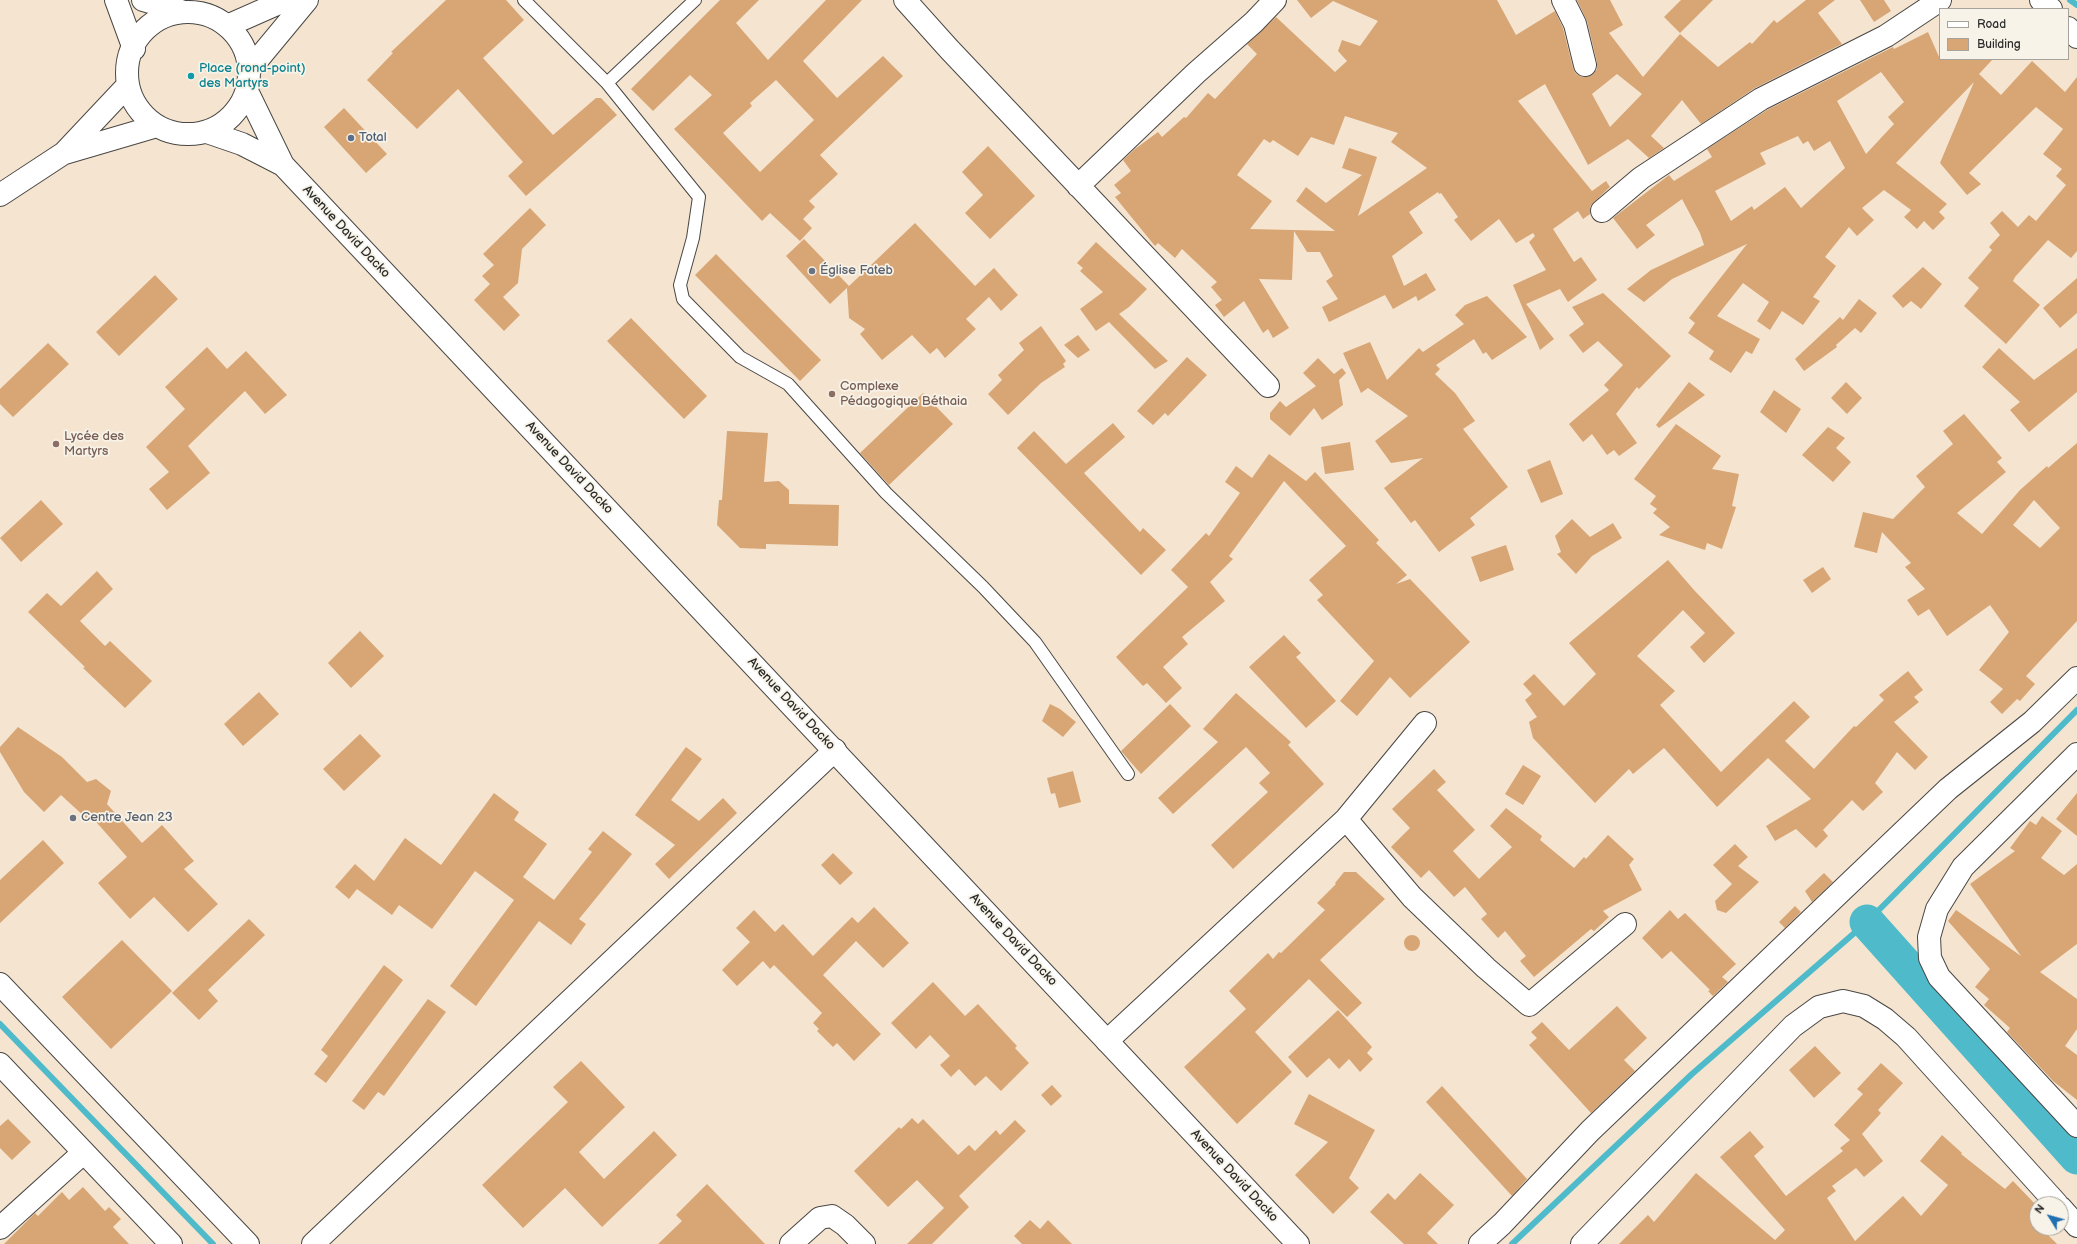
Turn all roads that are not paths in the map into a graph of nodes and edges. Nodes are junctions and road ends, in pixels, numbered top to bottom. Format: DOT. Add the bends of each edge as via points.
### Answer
graph roads {
  1 [pos="116,0"];
  2 [pos="143,0"];
  3 [pos="286,0"];
  4 [pos="307,0"];
  5 [pos="524,0"];
  6 [pos="695,0"];
  7 [pos="905,0"];
  8 [pos="1275,0"];
  9 [pos="1563,0"];
  10 [pos="1940,0"];
  11 [pos="2041,0"];
  12 [pos="2049,8"];
  13 [pos="181,11"];
  14 [pos="227,26"];
  15 [pos="2069,29"];
  16 [pos="2077,37"];
  17 [pos="134,49"];
  18 [pos="1585,65"];
  19 [pos="249,70"];
  20 [pos="607,83"];
  21 [pos="128,85"];
  22 [pos="247,91"];
  23 [pos="157,126"];
  24 [pos="207,132"];
  25 [pos="64,153"];
  26 [pos="283,165"];
  27 [pos="1078,186"];
  28 [pos="0,195"];
  29 [pos="1602,211"];
  30 [pos="1268,386"];
  31 [pos="2077,678"];
  32 [pos="1425,723"];
  33 [pos="835,750"];
  34 [pos="2077,754"];
  35 [pos="1128,774"];
  36 [pos="1346,819"];
  37 [pos="1625,924"];
  38 [pos="0,984"];
  39 [pos="1107,1041"];
  40 [pos="0,1064"];
  41 [pos="2077,1126"];
  42 [pos="83,1153"];
  43 [pos="2050,1196"];
  44 [pos="2069,1217"];
  45 [pos="2077,1226"];
  46 [pos="0,1228"];
  47 [pos="171,1244"];
  48 [pos="248,1244"];
  49 [pos="312,1244"];
  50 [pos="791,1244"];
  51 [pos="864,1244"];
  52 [pos="1298,1244"];
  53 [pos="1480,1244"];
  54 [pos="1582,1244"];
  1 -- 17 [label="street"];
  2 -- 13 [label="street"];
  3 -- 14 [label="street"];
  4 -- 19 [label="street"];
  5 -- 20 [label="lane"];
  6 -- 20 [label="lane"];
  7 -- 27 [label="street" via="948,50"];
  8 -- 27 [label="street"];
  9 -- 18 [label="street" via="1575,24"];
  10 -- 29 [label="street" via="1886,36 1761,99 1641,178"];
  11 -- 12 [label="street"];
  13 -- 14 [label="street" via="207,15"];
  13 -- 17 [label="street" via="160,19 147,30"];
  14 -- 19 [label="street" via="238,38 244,50"];
  15 -- 16 [label="street"];
  17 -- 21 [label="street" via="128,65"];
  19 -- 22 [label="street"];
  20 -- 35 [label="lane" via="699,197 693,238 680,285 683,298 740,357 788,384 886,493 983,587 1035,642"];
  21 -- 23 [label="street" via="138,110"];
  21 -- 25 [label="street"];
  22 -- 24 [label="street" via="241,106 221,125"];
  22 -- 26 [label="street, Avenue David Dacko"];
  23 -- 24 [label="street" via="180,133"];
  23 -- 25 [label="street"];
  24 -- 26 [label="street, Avenue David Dacko" via="242,144"];
  25 -- 28 [label="street"];
  26 -- 33 [label="street, Avenue David Dacko"];
  27 -- 30 [label="street"];
  31 -- 53 [label="street" via="2032,722 1948,789 1590,1131"];
  32 -- 36 [label="street"];
  33 -- 39 [label="street, Avenue David Dacko"];
  33 -- 49 [label="street"];
  34 -- 41 [label="street" via="1964,868 1937,909 1929,937 1930,958 1939,977"];
  36 -- 37 [label="street" via="1412,897 1529,1005"];
  36 -- 39 [label="street"];
  38 -- 48 [label="street"];
  39 -- 52 [label="street, Avenue David Dacko"];
  40 -- 42 [label="street"];
  42 -- 46 [label="street"];
  42 -- 47 [label="street"];
  43 -- 54 [label="street" via="1906,1037 1885,1019 1864,1006 1843,1001 1819,1007 1793,1026"];
  44 -- 45 [label="street"];
  50 -- 51 [label="street" via="820,1218 832,1216"];
}
